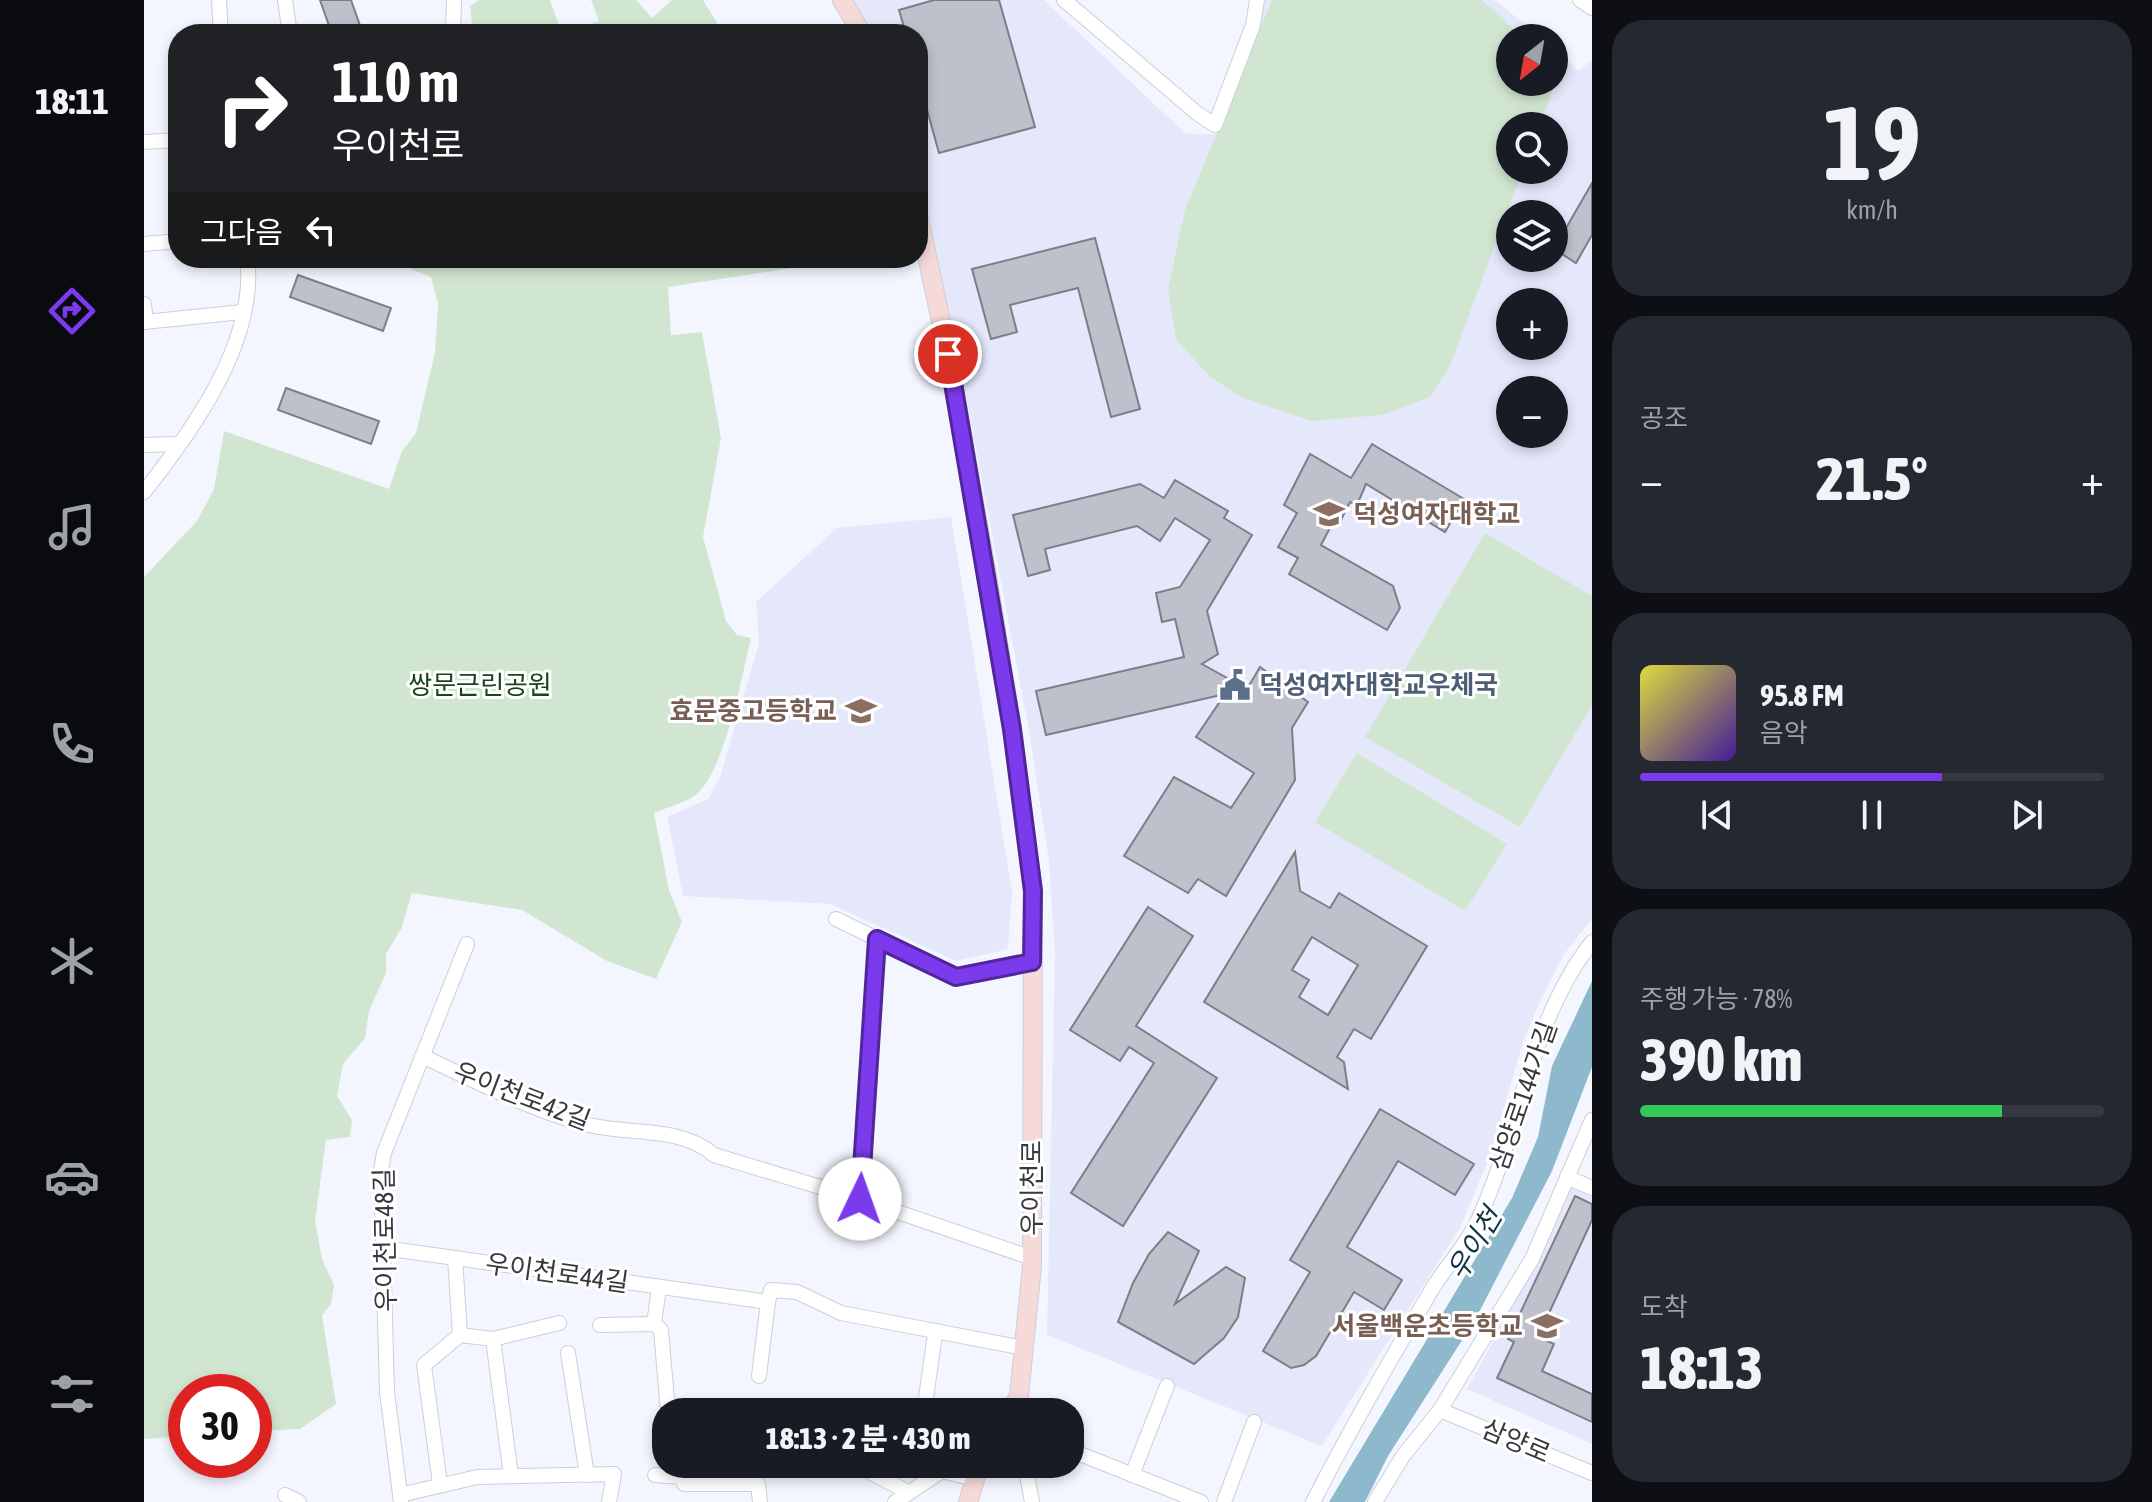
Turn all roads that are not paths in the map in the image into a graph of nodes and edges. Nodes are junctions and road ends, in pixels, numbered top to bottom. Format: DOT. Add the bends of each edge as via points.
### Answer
graph roads {
  1 [pos="219,0"];
  2 [pos="285,0"];
  3 [pos="454,0"];
  4 [pos="842,0"];
  5 [pos="1064,0"];
  6 [pos="1257,0"];
  7 [pos="1580,0"];
  8 [pos="1592,8"];
  9 [pos="220,24"];
  10 [pos="289,24"];
  11 [pos="453,24"];
  12 [pos="856,24"];
  13 [pos="168,141"];
  14 [pos="144,142"];
  15 [pos="168,242"];
  16 [pos="144,244"];
  17 [pos="928,264"];
  18 [pos="248,268"];
  19 [pos="144,304"];
  20 [pos="242,312"];
  21 [pos="145,322"];
  22 [pos="178,444"];
  23 [pos="144,445"];
  24 [pos="144,492"];
  25 [pos="836,919"];
  26 [pos="877,939"];
  27 [pos="1592,942"];
  28 [pos="467,944"];
  29 [pos="1032,962"];
  30 [pos="422,1056"];
  31 [pos="1591,1125"];
  32 [pos="1567,1177"];
  33 [pos="1592,1188"];
  34 [pos="860,1199"];
  35 [pos="384,1248"];
  36 [pos="455,1258"];
  37 [pos="1032,1258"];
  38 [pos="659,1288"];
  39 [pos="768,1302"];
  40 [pos="559,1323"];
  41 [pos="654,1324"];
  42 [pos="600,1325"];
  43 [pos="935,1334"];
  44 [pos="460,1335"];
  45 [pos="493,1339"];
  46 [pos="1024,1348"];
  47 [pos="568,1353"];
  48 [pos="759,1376"];
  49 [pos="1167,1386"];
  50 [pos="666,1398"];
  51 [pos="926,1398"];
  52 [pos="1018,1398"];
  53 [pos="1440,1410"];
  54 [pos="1254,1422"];
  55 [pos="1084,1456"];
  56 [pos="1592,1473"];
  57 [pos="587,1475"];
  58 [pos="1132,1475"];
  59 [pos="511,1476"];
  60 [pos="683,1478"];
  61 [pos="881,1478"];
  62 [pos="928,1478"];
  63 [pos="976,1478"];
  64 [pos="1028,1478"];
  65 [pos="924,1480"];
  66 [pos="440,1484"];
  67 [pos="908,1492"];
  68 [pos="285,1495"];
  69 [pos="400,1498"];
  70 [pos="299,1502"];
  71 [pos="609,1502"];
  72 [pos="760,1502"];
  73 [pos="895,1502"];
  74 [pos="968,1502"];
  75 [pos="1032,1502"];
  76 [pos="1201,1502"];
  77 [pos="1224,1502"];
  78 [pos="1313,1502"];
  79 [pos="1375,1502"];
  1 -- 9 [label="street"];
  2 -- 10 [label="street"];
  3 -- 11 [label="street"];
  4 -- 12 [label="street"];
  5 -- 6 [label="street" via="1215,125 1253,25"];
  7 -- 8 [label="street"];
  13 -- 14 [label="street"];
  15 -- 16 [label="street"];
  17 -- 29 [label="street, 우이천로" via="1012,729 1033,891"];
  18 -- 20 [label="street"];
  19 -- 21 [label="street"];
  20 -- 21 [label="street"];
  20 -- 22 [label="street" via="229,367"];
  22 -- 23 [label="street"];
  22 -- 24 [label="street"];
  25 -- 26 [label="street"];
  26 -- 29 [label="street" via="956,977"];
  26 -- 34 [label="street"];
  27 -- 78 [label="street, 삼양로144가길" via="1573,966 1538,1042 1515,1127 1477,1223 1375,1385"];
  28 -- 30 [label="street, 우이천로48길"];
  29 -- 37 [label="street, 우이천로"];
  30 -- 34 [label="street, 우이천로42길" via="591,1125 699,1142 714,1155"];
  30 -- 35 [label="street, 우이천로48길" via="384,1153"];
  31 -- 32 [label="street"];
  32 -- 33 [label="street"];
  32 -- 53 [label="street" via="1532,1259"];
  34 -- 37 [label="street, 우이천로42길"];
  35 -- 36 [label="street, 우이천로44길"];
  35 -- 69 [label="street, 우이천로48길" via="388,1405"];
  36 -- 38 [label="street, 우이천로44길"];
  36 -- 44 [label="street, 우이천로44길"];
  37 -- 46 [label="street, 우이천로"];
  38 -- 39 [label="street, 우이천로44길"];
  38 -- 41 [label="street, 우이천로44길"];
  39 -- 43 [label="street, 우이천로44길" via="771,1290 797,1292 841,1313"];
  39 -- 48 [label="street"];
  40 -- 45 [label="street, 우이천로44길"];
  41 -- 42 [label="street, 우이천로44길"];
  41 -- 50 [label="street, 우이천로44길" via="661,1330"];
  43 -- 46 [label="street, 우이천로44길"];
  43 -- 51 [label="street"];
  44 -- 45 [label="street"];
  44 -- 66 [label="street" via="424,1365"];
  45 -- 59 [label="street"];
  46 -- 52 [label="street, 우이천로"];
  47 -- 57 [label="street"];
  49 -- 58 [label="street"];
  53 -- 56 [label="street, 삼양로"];
  53 -- 79 [label="street"];
  54 -- 77 [label="street"];
  55 -- 58 [label="street"];
  57 -- 59 [label="street"];
  57 -- 71 [label="street" via="614,1474"];
  58 -- 76 [label="street"];
  59 -- 66 [label="street"];
  60 -- 72 [label="street" via="684,1484 758,1484"];
  61 -- 67 [label="street"];
  62 -- 65 [label="street"];
  63 -- 74 [label="street"];
  64 -- 75 [label="street"];
  65 -- 67 [label="street"];
  66 -- 69 [label="street"];
  67 -- 73 [label="street"];
  68 -- 70 [label="street"];
}
